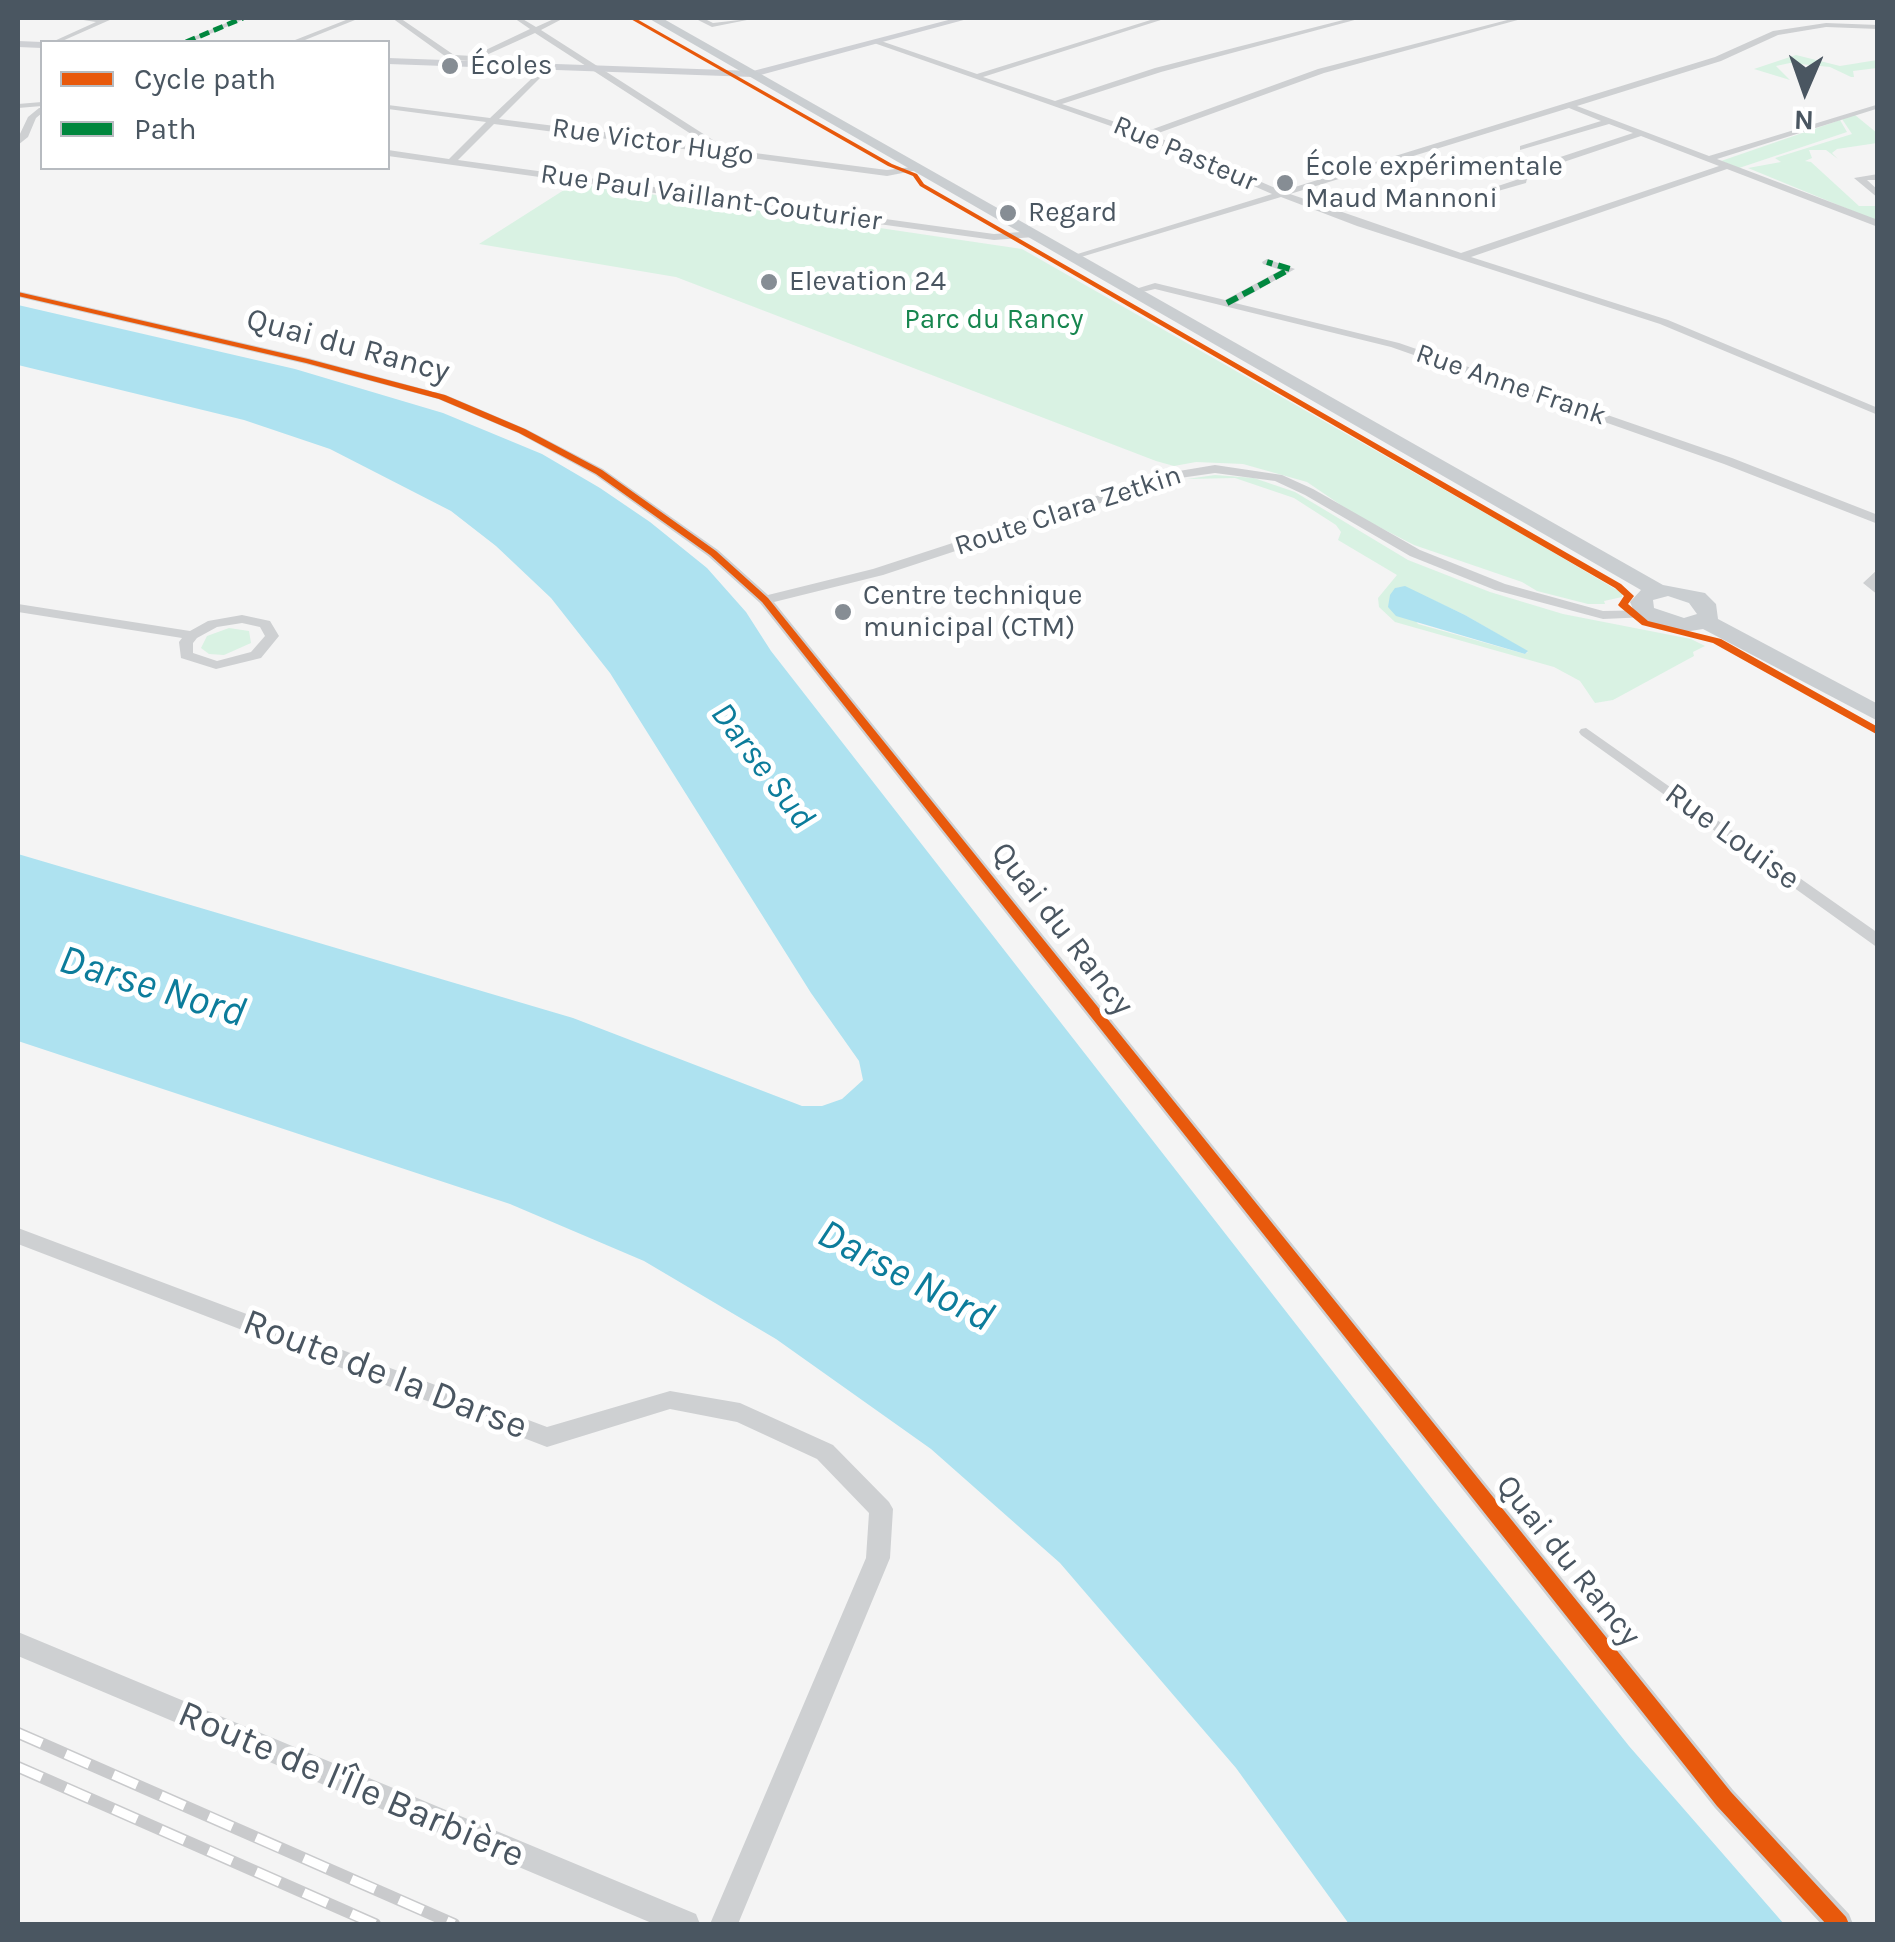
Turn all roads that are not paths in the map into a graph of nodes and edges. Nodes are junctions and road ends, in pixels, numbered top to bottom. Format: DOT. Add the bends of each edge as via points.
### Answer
graph roads {
  1 [pos="74,18"];
  2 [pos="243,18"];
  3 [pos="356,18"];
  4 [pos="396,18"];
  5 [pos="517,18"];
  6 [pos="561,18"];
  7 [pos="654,18"];
  8 [pos="698,18"];
  9 [pos="753,18"];
  10 [pos="966,18"];
  11 [pos="1163,18"];
  12 [pos="1358,18"];
  13 [pos="1522,18"];
  14 [pos="106,20"];
  15 [pos="1878,27"];
  16 [pos="535,29"];
  17 [pos="60,40"];
  18 [pos="191,40"];
  19 [pos="299,40"];
  20 [pos="878,43"];
  21 [pos="390,60"];
  22 [pos="472,61"];
  23 [pos="546,67"];
  24 [pos="598,70"];
  25 [pos="753,74"];
  26 [pos="980,75"];
  27 [pos="1878,92"];
  28 [pos="1058,102"];
  29 [pos="1568,105"];
  30 [pos="390,107"];
  31 [pos="40,109"];
  32 [pos="1875,109"];
  33 [pos="18,116"];
  34 [pos="32,117"];
  35 [pos="493,121"];
  36 [pos="1608,121"];
  37 [pos="1641,133"];
  38 [pos="1145,135"];
  39 [pos="18,143"];
  40 [pos="1523,148"];
  41 [pos="711,150"];
  42 [pos="390,153"];
  43 [pos="1708,158"];
  44 [pos="451,162"];
  45 [pos="1727,166"];
  46 [pos="919,169"];
  47 [pos="1878,177"];
  48 [pos="1279,194"];
  49 [pos="1877,194"];
  50 [pos="1480,195"];
  51 [pos="1878,224"];
  52 [pos="1034,234"];
  53 [pos="1075,258"];
  54 [pos="1460,258"];
  55 [pos="1267,262"];
  56 [pos="1134,291"];
  57 [pos="18,294"];
  58 [pos="1227,303"];
  59 [pos="1878,412"];
  60 [pos="1878,520"];
  61 [pos="1878,574"];
  62 [pos="1658,591"];
  63 [pos="1878,591"];
  64 [pos="764,600"];
  65 [pos="18,608"];
  66 [pos="1648,613"];
  67 [pos="1704,621"];
  68 [pos="192,635"];
  69 [pos="1878,714"];
  70 [pos="1586,732"];
  71 [pos="1878,942"];
  72 [pos="18,1236"];
  73 [pos="18,1644"];
  74 [pos="686,1924"];
  75 [pos="724,1924"];
  76 [pos="1839,1924"];
  1 -- 14 [label="street"];
  2 -- 18 [label="street"];
  3 -- 19 [label="street"];
  4 -- 22 [label="street" via="452,57"];
  5 -- 16 [label="street"];
  6 -- 16 [label="street"];
  7 -- 25 [label="main road"];
  8 -- 9 [label="street" via="712,25"];
  10 -- 20 [label="street"];
  11 -- 26 [label="street"];
  12 -- 28 [label="street"];
  13 -- 38 [label="street" via="1320,72"];
  14 -- 17 [label="street"];
  15 -- 29 [label="street" via="1776,32 1718,59"];
  16 -- 22 [label="street"];
  16 -- 24 [label="street"];
  20 -- 25 [label="street"];
  20 -- 26 [label="street, Rue Pasteur"];
  21 -- 22 [label="street"];
  22 -- 23 [label="street"];
  23 -- 24 [label="street"];
  23 -- 35 [label="street"];
  24 -- 25 [label="street"];
  24 -- 41 [label="street" via="711,142"];
  25 -- 46 [label="main road"];
  26 -- 28 [label="street, Rue Pasteur"];
  27 -- 32 [label="street"];
  28 -- 38 [label="street, Rue Pasteur"];
  29 -- 36 [label="street"];
  29 -- 48 [label="street"];
  30 -- 35 [label="street, Rue Victor Hugo"];
  31 -- 34 [label="street"];
  32 -- 43 [label="street"];
  33 -- 34 [label="street"];
  34 -- 39 [label="street"];
  35 -- 41 [label="street, Rue Victor Hugo"];
  35 -- 44 [label="street"];
  36 -- 37 [label="street"];
  36 -- 40 [label="street"];
  37 -- 43 [label="street"];
  37 -- 50 [label="street" via="1524,172 1523,181"];
  38 -- 48 [label="street, Rue Pasteur"];
  41 -- 46 [label="street, Rue Victor Hugo" via="887,173"];
  42 -- 44 [label="street, Rue Paul Vaillant-Couturier"];
  43 -- 45 [label="street"];
  44 -- 52 [label="street, Rue Paul Vaillant-Couturier" via="994,237"];
  45 -- 51 [label="street"];
  45 -- 54 [label="street"];
  46 -- 52 [label="main road"];
  47 -- 49 [label="street" via="1859,178"];
  48 -- 53 [label="street"];
  48 -- 54 [label="street, Rue Pasteur"];
  52 -- 53 [label="main road"];
  53 -- 56 [label="main road"];
  54 -- 59 [label="street, Rue Pasteur" via="1664,322"];
  55 -- 58 [label="street" via="1290,269"];
  56 -- 58 [label="street, Rue Anne Frank" via="1155,286"];
  56 -- 62 [label="main road"];
  57 -- 64 [label="street, Quai du Rancy" via="442,397 599,472 691,535"];
  58 -- 60 [label="street, Rue Anne Frank" via="1395,346"];
  61 -- 63 [label="street" via="1870,584"];
  62 -- 66 [label="main road" via="1641,602"];
  62 -- 67 [label="main road" via="1697,598 1710,610"];
  64 -- 66 [label="street, Route Clara Zetkin" via="878,572 1171,476 1215,469 1278,478 1414,554 1500,587 1604,614"];
  64 -- 76 [label="street, Quai du Rancy" via="1713,1785"];
  65 -- 68 [label="street"];
  66 -- 67 [label="main road" via="1672,624"];
  67 -- 69 [label="main road"];
  68 -- 68 [label="street" via="186,656 216,665 256,655 272,636 265,624 242,619"];
  70 -- 71 [label="street, Rue Louise"];
  72 -- 75 [label="street, Route de la Darse" via="547,1437 670,1400 740,1413 825,1452 881,1509 878,1558"];
  73 -- 74 [label="street, Route de l'Île Barbière"];
}
